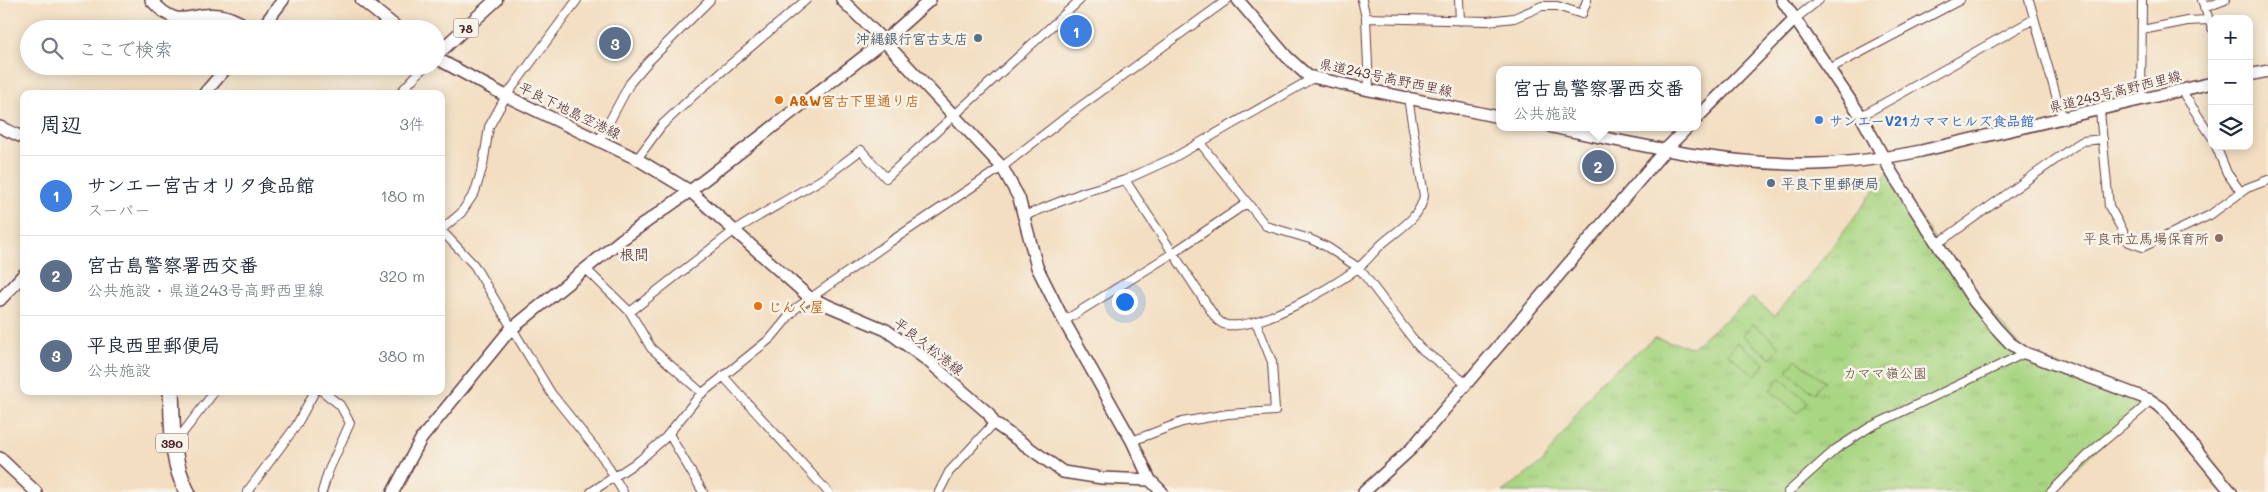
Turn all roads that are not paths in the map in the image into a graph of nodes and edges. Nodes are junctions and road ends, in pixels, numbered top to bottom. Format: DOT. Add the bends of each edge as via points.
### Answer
graph roads {
  1 [pos="151,0"];
  2 [pos="283,0"];
  3 [pos="496,0"];
  4 [pos="577,0"];
  5 [pos="710,0"];
  6 [pos="806,0"];
  7 [pos="842,0"];
  8 [pos="930,0"];
  9 [pos="1080,0"];
  10 [pos="1227,0"];
  11 [pos="1238,0"];
  12 [pos="1362,0"];
  13 [pos="1458,0"];
  14 [pos="1587,0"];
  15 [pos="1782,0"];
  16 [pos="1819,0"];
  17 [pos="1960,0"];
  18 [pos="2029,0"];
  19 [pos="2142,0"];
  20 [pos="2225,0"];
  21 [pos="366,1"];
  22 [pos="2203,4"];
  23 [pos="2208,17"];
  24 [pos="1366,18"];
  25 [pos="1796,18"];
  26 [pos="2034,19"];
  27 [pos="232,20"];
  28 [pos="268,20"];
  29 [pos="388,20"];
  30 [pos="2208,20"];
  31 [pos="1460,21"];
  32 [pos="2142,30"];
  33 [pos="884,41"];
  34 [pos="445,48"];
  35 [pos="445,61"];
  36 [pos="1829,69"];
  37 [pos="2268,70"];
  38 [pos="2253,74"];
  39 [pos="220,75"];
  40 [pos="417,75"];
  41 [pos="1315,78"];
  42 [pos="2208,84"];
  43 [pos="207,90"];
  44 [pos="403,90"];
  45 [pos="1369,90"];
  46 [pos="2181,90"];
  47 [pos="506,96"];
  48 [pos="1408,98"];
  49 [pos="2141,100"];
  50 [pos="2100,111"];
  51 [pos="1701,114"];
  52 [pos="953,116"];
  53 [pos="1496,116"];
  54 [pos="1861,116"];
  55 [pos="2063,120"];
  56 [pos="0,127"];
  57 [pos="2208,130"];
  58 [pos="1572,131"];
  59 [pos="1684,131"];
  60 [pos="20,136"];
  61 [pos="2103,139"];
  62 [pos="599,141"];
  63 [pos="1200,143"];
  64 [pos="1665,150"];
  65 [pos="2218,150"];
  66 [pos="1885,158"];
  67 [pos="637,159"];
  68 [pos="1002,167"];
  69 [pos="1125,180"];
  70 [pos="2268,180"];
  71 [pos="690,191"];
  72 [pos="2240,192"];
  73 [pos="1247,203"];
  74 [pos="1024,216"];
  75 [pos="445,227"];
  76 [pos="735,230"];
  77 [pos="445,234"];
  78 [pos="1937,244"];
  79 [pos="1173,253"];
  80 [pos="585,268"];
  81 [pos="1359,268"];
  82 [pos="20,278"];
  83 [pos="810,298"];
  84 [pos="0,300"];
  85 [pos="630,312"];
  86 [pos="1064,321"];
  87 [pos="1256,322"];
  88 [pos="512,328"];
  89 [pos="2025,352"];
  90 [pos="723,376"];
  91 [pos="1467,384"];
  92 [pos="702,393"];
  93 [pos="172,395"];
  94 [pos="212,395"];
  95 [pos="311,395"];
  96 [pos="327,395"];
  97 [pos="2150,400"];
  98 [pos="994,423"];
  99 [pos="669,434"];
  100 [pos="1132,441"];
  101 [pos="172,447"];
  102 [pos="0,458"];
  103 [pos="615,478"];
  104 [pos="1150,480"];
  105 [pos="36,492"];
  106 [pos="187,492"];
  107 [pos="247,492"];
  108 [pos="322,492"];
  109 [pos="393,492"];
  110 [pos="591,492"];
  111 [pos="623,492"];
  112 [pos="703,492"];
  113 [pos="828,492"];
  114 [pos="939,492"];
  115 [pos="1162,492"];
  116 [pos="1364,492"];
  117 [pos="1788,492"];
  118 [pos="2051,492"];
  119 [pos="2231,492"];
  1 -- 27 [label="street" via="171,17 182,19 210,14"];
  2 -- 28 [label="street"];
  3 -- 34 [label="main road, 78"];
  4 -- 47 [label="street"];
  5 -- 62 [label="street" via="630,83"];
  6 -- 67 [label="street" via="662,125"];
  7 -- 33 [label="street"];
  8 -- 33 [label="street"];
  9 -- 52 [label="street"];
  10 -- 68 [label="street"];
  11 -- 41 [label="street, 県道243号高野西里線" via="1287,57 1308,76"];
  12 -- 24 [label="street"];
  13 -- 31 [label="street"];
  14 -- 31 [label="street" via="1582,14 1556,6 1542,6 1514,18"];
  15 -- 25 [label="street"];
  16 -- 25 [label="street"];
  17 -- 36 [label="street"];
  18 -- 26 [label="street"];
  19 -- 32 [label="street"];
  20 -- 22 [label="street"];
  21 -- 29 [label="main road"];
  22 -- 23 [label="street"];
  24 -- 31 [label="street"];
  24 -- 45 [label="street"];
  25 -- 36 [label="street"];
  25 -- 51 [label="street"];
  26 -- 54 [label="street"];
  26 -- 55 [label="street"];
  30 -- 32 [label="street"];
  32 -- 49 [label="street"];
  33 -- 52 [label="street"];
  33 -- 71 [label="street"];
  35 -- 47 [label="street, 平良下地島空港線"];
  36 -- 54 [label="street"];
  37 -- 38 [label="street"];
  39 -- 43 [label="street"];
  40 -- 44 [label="street"];
  41 -- 45 [label="street, 県道243号高野西里線"];
  41 -- 63 [label="street"];
  42 -- 46 [label="street, 県道243号高野西里線"];
  45 -- 48 [label="street, 県道243号高野西里線"];
  46 -- 49 [label="street, 県道243号高野西里線"];
  46 -- 57 [label="street"];
  47 -- 62 [label="street, 平良下地島空港線"];
  47 -- 75 [label="street" via="489,127 475,192 461,213"];
  48 -- 53 [label="street, 県道243号高野西里線"];
  48 -- 81 [label="street" via="1424,196 1422,207"];
  49 -- 50 [label="street, 県道243号高野西里線"];
  50 -- 55 [label="street, 県道243号高野西里線"];
  50 -- 61 [label="street"];
  52 -- 68 [label="street"];
  52 -- 76 [label="street" via="886,178 861,150 824,178"];
  54 -- 66 [label="street"];
  55 -- 66 [label="street, 県道243号高野西里線"];
  56 -- 60 [label="street"];
  58 -- 64 [label="street, 県道243号高野西里線"];
  59 -- 64 [label="street"];
  61 -- 72 [label="street" via="2109,206 2129,242 2143,247 2210,215"];
  61 -- 78 [label="street" via="2083,141 2073,147"];
  62 -- 67 [label="street, 平良下地島空港線"];
  63 -- 69 [label="street"];
  63 -- 73 [label="street"];
  64 -- 66 [label="street, 県道243号高野西里線" via="1734,160 1815,164"];
  64 -- 91 [label="street"];
  65 -- 72 [label="street" via="2227,173"];
  66 -- 78 [label="street"];
  67 -- 71 [label="street, 平良下地島空港線"];
  68 -- 74 [label="street" via="1019,198"];
  68 -- 83 [label="street"];
  69 -- 74 [label="street"];
  69 -- 79 [label="street"];
  70 -- 72 [label="street"];
  71 -- 76 [label="street, 平良久松港線"];
  71 -- 80 [label="street"];
  73 -- 79 [label="street"];
  73 -- 81 [label="street" via="1266,226 1310,239"];
  74 -- 86 [label="street" via="1037,267"];
  76 -- 83 [label="street, 平良久松港線"];
  76 -- 85 [label="street"];
  77 -- 88 [label="street" via="474,265"];
  78 -- 89 [label="street" via="1996,328 2010,343"];
  79 -- 86 [label="street"];
  79 -- 87 [label="street" via="1220,322 1227,325"];
  80 -- 85 [label="street"];
  80 -- 88 [label="street"];
  81 -- 87 [label="street" via="1316,295"];
  81 -- 91 [label="street" via="1419,347"];
  82 -- 84 [label="street"];
  83 -- 90 [label="street" via="794,309 771,338"];
  83 -- 98 [label="street, 平良久松港線" via="886,330 927,360"];
  85 -- 92 [label="street" via="651,348"];
  86 -- 100 [label="street"];
  87 -- 100 [label="street" via="1272,362 1275,411 1228,414 1182,422"];
  88 -- 103 [label="street" via="551,393"];
  88 -- 109 [label="street" via="421,439"];
  89 -- 97 [label="street"];
  89 -- 117 [label="street" via="1870,427 1836,449"];
  90 -- 92 [label="street"];
  90 -- 113 [label="street"];
  91 -- 116 [label="street" via="1411,449"];
  92 -- 99 [label="street"];
  93 -- 101 [label="highway, 390"];
  94 -- 101 [label="street"];
  95 -- 107 [label="street" via="296,426"];
  96 -- 108 [label="street" via="340,405 350,423"];
  97 -- 118 [label="street" via="2086,456"];
  97 -- 119 [label="street" via="2162,408"];
  98 -- 104 [label="street, 平良久松港線" via="1062,472"];
  98 -- 114 [label="street" via="949,472"];
  99 -- 103 [label="street"];
  99 -- 112 [label="street"];
  100 -- 104 [label="street"];
  101 -- 106 [label="highway, 390"];
  102 -- 105 [label="street"];
  103 -- 110 [label="street"];
  103 -- 111 [label="street"];
  104 -- 115 [label="street"];
}
